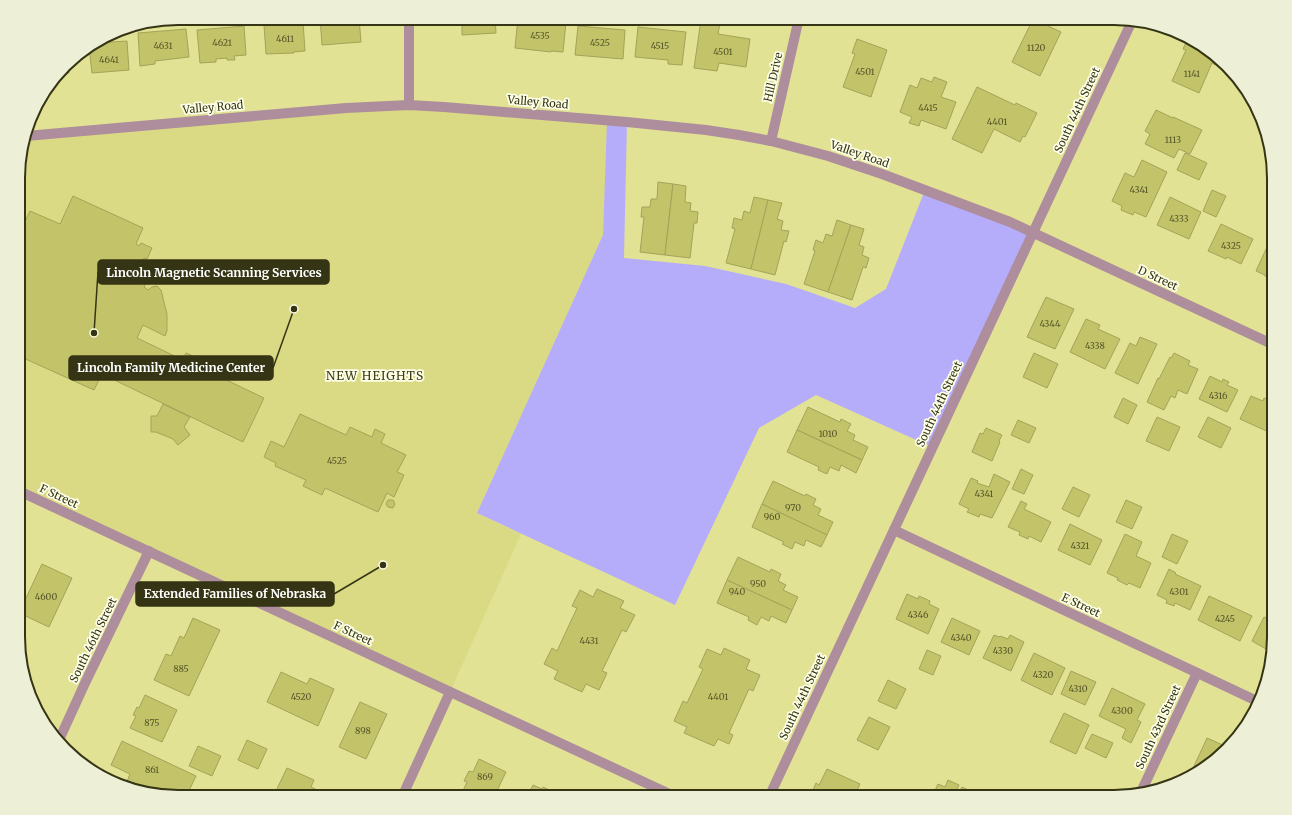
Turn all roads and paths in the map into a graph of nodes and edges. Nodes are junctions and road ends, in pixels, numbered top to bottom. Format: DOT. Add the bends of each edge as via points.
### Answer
graph roads {
  1 [pos="409,25"];
  2 [pos="797,25"];
  3 [pos="1130,26"];
  4 [pos="409,106"];
  5 [pos="31,136"];
  6 [pos="771,141"];
  7 [pos="1033,232"];
  8 [pos="1267,342"];
  9 [pos="25,494"];
  10 [pos="894,530"];
  11 [pos="149,551"];
  12 [pos="1197,673"];
  13 [pos="450,692"];
  14 [pos="1253,699"];
  15 [pos="61,735"];
  16 [pos="1143,787"];
  17 [pos="405,790"];
  18 [pos="661,790"];
  19 [pos="772,790"];
  1 -- 4 [label="street"];
  2 -- 6 [label="street, Hill Drive"];
  3 -- 7 [label="street, South 44th Street"];
  4 -- 5 [label="street, Valley Road" via="346,108"];
  4 -- 6 [label="street, Valley Road" via="466,108 634,123 706,130"];
  6 -- 7 [label="street, Valley Road" via="882,174"];
  7 -- 8 [label="street, D Street"];
  7 -- 10 [label="street, South 44th Street"];
  9 -- 11 [label="street, F Street"];
  10 -- 12 [label="street, E Street"];
  10 -- 19 [label="street, South 44th Street"];
  11 -- 13 [label="street, F Street"];
  11 -- 15 [label="street, South 46th Street"];
  12 -- 14 [label="street, E Street"];
  12 -- 16 [label="street, South 43rd Street"];
  13 -- 17 [label="street"];
  13 -- 18 [label="street, F Street"];
}
